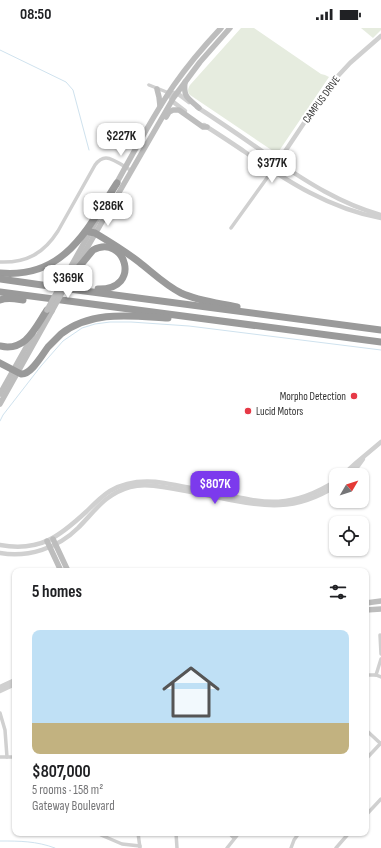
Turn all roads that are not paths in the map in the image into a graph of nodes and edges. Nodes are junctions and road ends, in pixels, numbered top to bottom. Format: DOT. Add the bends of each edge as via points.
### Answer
graph roads {
  1 [pos="221,28"];
  2 [pos="230,28"];
  3 [pos="381,36"];
  4 [pos="185,82"];
  5 [pos="149,85"];
  6 [pos="157,89"];
  7 [pos="169,93"];
  8 [pos="177,93"];
  9 [pos="172,102"];
  10 [pos="160,107"];
  11 [pos="199,108"];
  12 [pos="207,126"];
  13 [pos="141,156"];
  14 [pos="277,161"];
  15 [pos="125,168"];
  16 [pos="272,170"];
  17 [pos="132,171"];
  18 [pos="117,183"];
  19 [pos="381,215"];
  20 [pos="381,218"];
  21 [pos="232,228"];
  22 [pos="93,232"];
  23 [pos="0,262"];
  24 [pos="0,273"];
  25 [pos="68,277"];
  26 [pos="0,279"];
  27 [pos="16,281"];
  28 [pos="0,283"];
  29 [pos="0,292"];
  30 [pos="0,300"];
  31 [pos="100,305"];
  32 [pos="49,310"];
  33 [pos="268,315"];
  34 [pos="228,322"];
  35 [pos="381,331"];
  36 [pos="381,342"];
  37 [pos="0,346"];
  38 [pos="0,363"];
  39 [pos="15,372"];
  40 [pos="0,394"];
  41 [pos="0,404"];
  42 [pos="381,442"];
  43 [pos="369,451"];
  44 [pos="351,468"];
  45 [pos="356,468"];
  46 [pos="329,485"];
  47 [pos="329,491"];
  48 [pos="51,543"];
  49 [pos="0,545"];
  50 [pos="0,553"];
  51 [pos="60,568"];
  52 [pos="66,568"];
  53 [pos="381,601"];
  54 [pos="369,603"];
  55 [pos="381,609"];
  56 [pos="369,610"];
  57 [pos="380,635"];
  58 [pos="381,654"];
  59 [pos="381,659"];
  60 [pos="369,675"];
  61 [pos="376,675"];
  62 [pos="381,677"];
  63 [pos="12,681"];
  64 [pos="12,685"];
  65 [pos="0,687"];
  66 [pos="0,691"];
  67 [pos="0,713"];
  68 [pos="369,733"];
  69 [pos="381,743"];
  70 [pos="369,756"];
  71 [pos="0,757"];
  72 [pos="7,757"];
  73 [pos="12,757"];
  74 [pos="381,799"];
  75 [pos="369,812"];
  76 [pos="103,836"];
  77 [pos="138,836"];
  78 [pos="176,836"];
  79 [pos="297,836"];
  80 [pos="347,836"];
  81 [pos="234,838"];
  82 [pos="140,847"];
  83 [pos="177,848"];
  84 [pos="227,848"];
  85 [pos="291,848"];
  86 [pos="336,848"];
  1 -- 7 [label="main road"];
  2 -- 4 [label="main road"];
  3 -- 14 [label="street, CAMPUS DRIVE" via="337,77"];
  4 -- 8 [label="main road"];
  4 -- 11 [label="main road" via="186,97"];
  5 -- 6 [label="street"];
  6 -- 7 [label="street"];
  6 -- 10 [label="main road"];
  7 -- 8 [label="street"];
  7 -- 9 [label="street"];
  7 -- 10 [label="main road"];
  8 -- 9 [label="main road"];
  8 -- 11 [label="street"];
  9 -- 12 [label="street"];
  9 -- 13 [label="main road"];
  10 -- 15 [label="main road"];
  11 -- 14 [label="street"];
  12 -- 13 [label="main road" via="203,127 179,110 169,112 145,154"];
  12 -- 16 [label="street"];
  13 -- 17 [label="main road"];
  14 -- 16 [label="street, CAMPUS DRIVE"];
  14 -- 19 [label="street" via="322,190"];
  15 -- 17 [label="street"];
  15 -- 18 [label="main road"];
  15 -- 23 [label="street" via="111,159 98,161 53,239 38,253 28,258"];
  16 -- 20 [label="street" via="319,198 355,212"];
  16 -- 21 [label="street"];
  17 -- 22 [label="main road"];
  18 -- 22 [label="main road"];
  18 -- 24 [label="highway" via="81,237 65,254 51,264 34,270"];
  22 -- 25 [label="main road"];
  22 -- 33 [label="highway" via="129,254 179,292 201,300"];
  25 -- 27 [label="highway" via="93,250 98,248 115,250 125,265 121,281 106,289"];
  25 -- 32 [label="main road, bridge"];
  26 -- 27 [label="highway"];
  27 -- 33 [label="highway"];
  28 -- 35 [label="highway"];
  29 -- 31 [label="highway"];
  30 -- 31 [label="highway" via="10,298"];
  31 -- 34 [label="highway"];
  32 -- 37 [label="highway" via="24,342 13,347"];
  32 -- 39 [label="main road"];
  33 -- 35 [label="highway"];
  34 -- 36 [label="highway"];
  34 -- 39 [label="highway" via="117,316 97,318 70,328 55,340 30,371 24,374"];
  38 -- 39 [label="highway"];
  39 -- 40 [label="main road"];
  39 -- 41 [label="main road"];
  42 -- 43 [label="street"];
  43 -- 44 [label="street"];
  43 -- 45 [label="street"];
  46 -- 48 [label="street" via="304,497 268,502 152,481 129,483 110,491"];
  47 -- 48 [label="street" via="305,501 268,506 152,485 130,487 112,494 70,535"];
  48 -- 49 [label="street" via="22,547"];
  48 -- 50 [label="street" via="40,550 20,555"];
  48 -- 51 [label="main road"];
  48 -- 52 [label="main road"];
  53 -- 54 [label="main road"];
  55 -- 56 [label="main road"];
  57 -- 58 [label="street"];
  59 -- 61 [label="street"];
  60 -- 61 [label="street"];
  61 -- 62 [label="street"];
  63 -- 65 [label="street"];
  64 -- 66 [label="street"];
  67 -- 72 [label="street" via="5,730"];
  68 -- 69 [label="street"];
  69 -- 70 [label="street"];
  71 -- 72 [label="street"];
  72 -- 73 [label="street"];
  74 -- 75 [label="street"];
  76 -- 82 [label="street" via="122,844"];
  77 -- 82 [label="street"];
  78 -- 83 [label="street"];
  79 -- 85 [label="street"];
  80 -- 86 [label="street"];
  81 -- 84 [label="street"];
}
